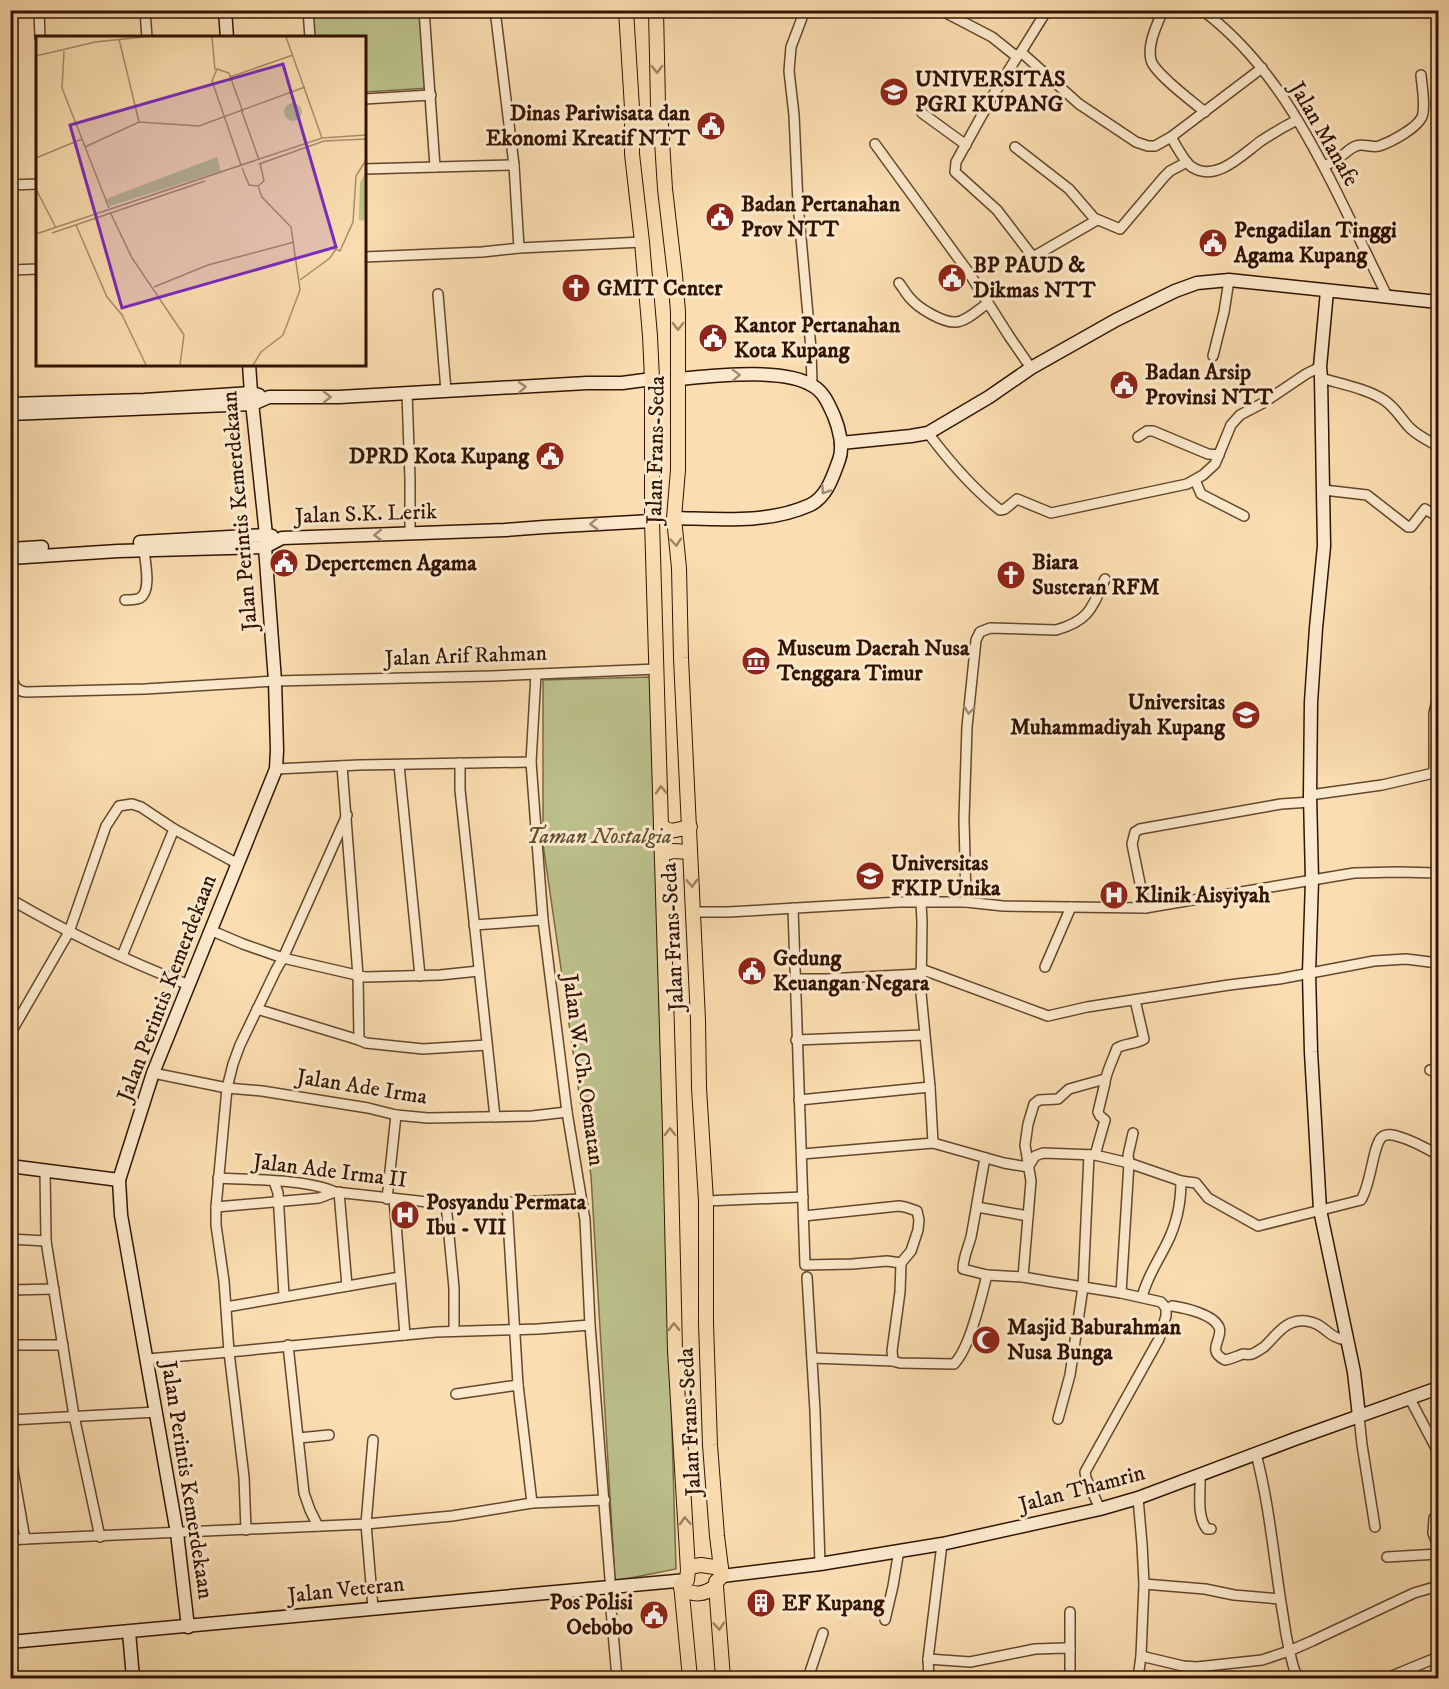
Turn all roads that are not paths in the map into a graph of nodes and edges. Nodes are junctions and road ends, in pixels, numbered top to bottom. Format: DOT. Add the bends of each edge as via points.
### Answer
graph roads {
  1 [pos="39,10"];
  2 [pos="145,10"];
  3 [pos="225,10"];
  4 [pos="308,10"];
  5 [pos="424,10"];
  6 [pos="495,10"];
  7 [pos="626,10"];
  8 [pos="656,10"];
  9 [pos="805,10"];
  10 [pos="1047,10"];
  11 [pos="1163,10"];
  12 [pos="1204,11"];
  13 [pos="948,14"];
  14 [pos="40,36"];
  15 [pos="147,36"];
  16 [pos="227,36"];
  17 [pos="310,36"];
  18 [pos="1019,54"];
  19 [pos="1262,68"];
  20 [pos="1421,75"];
  21 [pos="431,95"];
  22 [pos="366,99"];
  23 [pos="658,105"];
  24 [pos="632,108"];
  25 [pos="1204,112"];
  26 [pos="922,113"];
  27 [pos="1297,120"];
  28 [pos="661,125"];
  29 [pos="632,129"];
  30 [pos="1171,137"];
  31 [pos="875,144"];
  32 [pos="966,145"];
  33 [pos="1015,147"];
  34 [pos="1187,162"];
  35 [pos="514,165"];
  36 [pos="435,166"];
  37 [pos="1324,166"];
  38 [pos="366,169"];
  39 [pos="36,184"];
  40 [pos="10,185"];
  41 [pos="1097,220"];
  42 [pos="642,242"];
  43 [pos="519,248"];
  44 [pos="366,257"];
  45 [pos="1033,257"];
  46 [pos="36,269"];
  47 [pos="1010,269"];
  48 [pos="10,270"];
  49 [pos="1229,280"];
  50 [pos="899,283"];
  51 [pos="1328,291"];
  52 [pos="438,294"];
  53 [pos="1387,296"];
  54 [pos="1438,302"];
  55 [pos="988,303"];
  56 [pos="1213,356"];
  57 [pos="249,366"];
  58 [pos="1031,368"];
  59 [pos="1321,373"];
  60 [pos="652,379"];
  61 [pos="678,379"];
  62 [pos="812,385"];
  63 [pos="446,391"];
  64 [pos="407,393"];
  65 [pos="252,399"];
  66 [pos="10,404"];
  67 [pos="85,406"];
  68 [pos="10,414"];
  69 [pos="928,433"];
  70 [pos="1138,437"];
  71 [pos="841,443"];
  72 [pos="1438,446"];
  73 [pos="1219,455"];
  74 [pos="1195,480"];
  75 [pos="1324,490"];
  76 [pos="1244,516"];
  77 [pos="1438,517"];
  78 [pos="674,518"];
  79 [pos="652,521"];
  80 [pos="411,534"];
  81 [pos="266,541"];
  82 [pos="10,549"];
  83 [pos="144,550"];
  84 [pos="10,558"];
  85 [pos="1105,579"];
  86 [pos="125,600"];
  87 [pos="657,669"];
  88 [pos="10,671"];
  89 [pos="536,674"];
  90 [pos="275,681"];
  91 [pos="1438,697"];
  92 [pos="531,762"];
  93 [pos="460,763"];
  94 [pos="399,765"];
  95 [pos="342,766"];
  96 [pos="276,769"];
  97 [pos="1436,773"];
  98 [pos="1310,798"];
  99 [pos="347,815"];
  100 [pos="662,827"];
  101 [pos="690,827"];
  102 [pos="174,829"];
  103 [pos="690,852"];
  104 [pos="663,854"];
  105 [pos="238,864"];
  106 [pos="1438,873"];
  107 [pos="1312,880"];
  108 [pos="10,899"];
  109 [pos="966,902"];
  110 [pos="921,903"];
  111 [pos="1071,907"];
  112 [pos="793,908"];
  113 [pos="1145,908"];
  114 [pos="693,912"];
  115 [pos="543,920"];
  116 [pos="474,925"];
  117 [pos="210,930"];
  118 [pos="69,932"];
  119 [pos="122,956"];
  120 [pos="284,958"];
  121 [pos="1438,963"];
  122 [pos="1045,967"];
  123 [pos="479,971"];
  124 [pos="921,971"];
  125 [pos="1309,974"];
  126 [pos="358,976"];
  127 [pos="420,976"];
  128 [pos="796,979"];
  129 [pos="189,985"];
  130 [pos="1136,1000"];
  131 [pos="257,1009"];
  132 [pos="10,1034"];
  133 [pos="924,1035"];
  134 [pos="359,1040"];
  135 [pos="796,1040"];
  136 [pos="488,1045"];
  137 [pos="153,1073"];
  138 [pos="1105,1079"];
  139 [pos="930,1087"];
  140 [pos="226,1088"];
  141 [pos="799,1100"];
  142 [pos="567,1112"];
  143 [pos="396,1115"];
  144 [pos="495,1117"];
  145 [pos="1133,1133"];
  146 [pos="933,1143"];
  147 [pos="802,1154"];
  148 [pos="1092,1155"];
  149 [pos="1438,1155"];
  150 [pos="985,1158"];
  151 [pos="1130,1163"];
  152 [pos="10,1166"];
  153 [pos="1028,1167"];
  154 [pos="45,1170"];
  155 [pos="218,1178"];
  156 [pos="119,1180"];
  157 [pos="274,1181"];
  158 [pos="1181,1181"];
  159 [pos="337,1192"];
  160 [pos="803,1197"];
  161 [pos="391,1199"];
  162 [pos="581,1199"];
  163 [pos="706,1201"];
  164 [pos="278,1202"];
  165 [pos="507,1203"];
  166 [pos="446,1204"];
  167 [pos="216,1207"];
  168 [pos="977,1208"];
  169 [pos="1320,1210"];
  170 [pos="804,1216"];
  171 [pos="1028,1216"];
  172 [pos="10,1239"];
  173 [pos="46,1241"];
  174 [pos="901,1263"];
  175 [pos="987,1275"];
  176 [pos="400,1277"];
  177 [pos="807,1277"];
  178 [pos="1023,1277"];
  179 [pos="347,1286"];
  180 [pos="1083,1287"];
  181 [pos="54,1289"];
  182 [pos="10,1290"];
  183 [pos="1121,1293"];
  184 [pos="284,1296"];
  185 [pos="1142,1297"];
  186 [pos="1172,1306"];
  187 [pos="226,1307"];
  188 [pos="590,1325"];
  189 [pos="514,1330"];
  190 [pos="454,1331"];
  191 [pos="405,1335"];
  192 [pos="1347,1340"];
  193 [pos="10,1345"];
  194 [pos="63,1345"];
  195 [pos="288,1346"];
  196 [pos="229,1353"];
  197 [pos="812,1358"];
  198 [pos="147,1359"];
  199 [pos="893,1361"];
  200 [pos="518,1385"];
  201 [pos="1438,1388"];
  202 [pos="456,1395"];
  203 [pos="1410,1399"];
  204 [pos="157,1412"];
  205 [pos="74,1416"];
  206 [pos="1359,1416"];
  207 [pos="1058,1419"];
  208 [pos="10,1420"];
  209 [pos="329,1435"];
  210 [pos="299,1438"];
  211 [pos="373,1440"];
  212 [pos="1438,1452"];
  213 [pos="10,1453"];
  214 [pos="1256,1454"];
  215 [pos="1200,1475"];
  216 [pos="1138,1498"];
  217 [pos="605,1500"];
  218 [pos="532,1503"];
  219 [pos="1100,1509"];
  220 [pos="1438,1514"];
  221 [pos="366,1524"];
  222 [pos="318,1526"];
  223 [pos="1375,1527"];
  224 [pos="1211,1529"];
  225 [pos="246,1530"];
  226 [pos="177,1533"];
  227 [pos="100,1537"];
  228 [pos="25,1539"];
  229 [pos="10,1540"];
  230 [pos="942,1544"];
  231 [pos="1438,1546"];
  232 [pos="899,1550"];
  233 [pos="1438,1554"];
  234 [pos="1387,1557"];
  235 [pos="820,1564"];
  236 [pos="720,1577"];
  237 [pos="685,1579"];
  238 [pos="609,1583"];
  239 [pos="1144,1584"];
  240 [pos="1438,1586"];
  241 [pos="1280,1599"];
  242 [pos="373,1608"];
  243 [pos="1070,1612"];
  244 [pos="885,1620"];
  245 [pos="188,1627"];
  246 [pos="129,1632"];
  247 [pos="823,1633"];
  248 [pos="10,1642"];
  249 [pos="1070,1649"];
  250 [pos="1289,1651"];
  251 [pos="1141,1656"];
  252 [pos="1438,1657"];
  253 [pos="928,1659"];
  254 [pos="133,1678"];
  255 [pos="617,1678"];
  256 [pos="690,1678"];
  257 [pos="723,1678"];
  258 [pos="808,1678"];
  259 [pos="929,1678"];
  260 [pos="1070,1678"];
  261 [pos="1138,1678"];
  262 [pos="1297,1678"];
  263 [pos="1387,1678"];
  1 -- 14 [label="street"];
  2 -- 15 [label="street"];
  3 -- 16 [label="main road"];
  4 -- 17 [label="street"];
  5 -- 21 [label="street"];
  6 -- 35 [label="street"];
  7 -- 24 [label="main road, Jalan Frans-Seda"];
  8 -- 23 [label="main road, Jalan Frans-Seda, one-way"];
  9 -- 62 [label="street" via="791,47 789,71"];
  10 -- 18 [label="street"];
  11 -- 25 [label="street" via="1150,46 1150,59"];
  12 -- 19 [label="street, Jalan Manafe"];
  13 -- 18 [label="street"];
  18 -- 30 [label="street" via="1079,104 1136,142 1155,146"];
  18 -- 32 [label="street"];
  19 -- 25 [label="street"];
  19 -- 27 [label="street, Jalan Manafe"];
  20 -- 37 [label="street" via="1423,113 1417,124 1381,146 1355,146"];
  21 -- 22 [label="street"];
  21 -- 36 [label="street"];
  23 -- 24 [label="main road" via="646,113"];
  23 -- 28 [label="main road, Jalan Frans-Seda"];
  24 -- 29 [label="main road, Jalan Frans-Seda"];
  25 -- 30 [label="street"];
  26 -- 32 [label="street"];
  27 -- 34 [label="street" via="1217,170 1203,171"];
  27 -- 37 [label="street, Jalan Manafe"];
  28 -- 29 [label="main road" via="650,121"];
  28 -- 61 [label="main road, Jalan Frans-Seda, one-way" via="678,312"];
  29 -- 42 [label="main road, Jalan Frans-Seda"];
  30 -- 34 [label="street"];
  31 -- 55 [label="street"];
  32 -- 45 [label="street" via="954,172 997,210"];
  33 -- 41 [label="street" via="1069,189"];
  34 -- 41 [label="street" via="1164,177 1120,229"];
  35 -- 36 [label="street"];
  35 -- 43 [label="street"];
  36 -- 38 [label="street"];
  37 -- 53 [label="street, Jalan Manafe"];
  39 -- 40 [label="street"];
  41 -- 45 [label="street"];
  42 -- 43 [label="street"];
  42 -- 60 [label="main road, Jalan Frans-Seda"];
  43 -- 44 [label="street"];
  45 -- 47 [label="street"];
  46 -- 48 [label="street"];
  49 -- 51 [label="main road"];
  49 -- 56 [label="street"];
  49 -- 58 [label="main road" via="1197,283 1175,291"];
  50 -- 55 [label="street" via="921,307 953,322"];
  51 -- 53 [label="main road"];
  51 -- 59 [label="main road"];
  52 -- 63 [label="street"];
  53 -- 54 [label="main road"];
  55 -- 58 [label="street"];
  57 -- 65 [label="main road, Jalan Perintis Kemerdekaan"];
  58 -- 69 [label="main road"];
  59 -- 72 [label="street" via="1384,400 1409,427"];
  59 -- 73 [label="street" via="1306,374 1240,416 1231,425"];
  59 -- 75 [label="main road"];
  63 -- 60 [label="main road, one-way"];
  60 -- 79 [label="main road, Jalan Frans-Seda"];
  61 -- 62 [label="main road, one-way" via="771,376"];
  61 -- 78 [label="main road, Jalan Frans-Seda"];
  62 -- 71 [label="main road" via="829,405"];
  63 -- 64 [label="main road"];
  65 -- 64 [label="main road, one-way"];
  64 -- 80 [label="street"];
  65 -- 67 [label="main road" via="144,400"];
  65 -- 81 [label="main road, Jalan Perintis Kemerdekaan"];
  66 -- 67 [label="main road"];
  67 -- 68 [label="main road"];
  69 -- 71 [label="main road"];
  69 -- 74 [label="street" via="950,463 1000,510 1017,499 1056,512"];
  70 -- 73 [label="street" via="1147,431 1157,432"];
  71 -- 78 [label="main road, one-way" via="841,456 829,485 811,505 743,519"];
  73 -- 74 [label="street" via="1210,470"];
  74 -- 76 [label="street" via="1201,494"];
  75 -- 77 [label="street" via="1367,495 1408,527 1425,509"];
  75 -- 98 [label="main road" via="1324,546 1311,702"];
  78 -- 101 [label="main road, Jalan Frans-Seda, one-way"];
  79 -- 80 [label="main road, Jalan S.K. Lerik, one-way"];
  79 -- 87 [label="main road, Jalan Frans-Seda"];
  80 -- 81 [label="main road, Jalan S.K. Lerik, one-way"];
  81 -- 82 [label="main road"];
  81 -- 83 [label="main road"];
  81 -- 90 [label="main road, Jalan Perintis Kemerdekaan"];
  83 -- 84 [label="main road"];
  83 -- 86 [label="street" via="146,588 138,599"];
  85 -- 109 [label="street, one-way" via="1091,610 1066,627 990,628 980,632 976,640 967,727"];
  87 -- 89 [label="street, Jalan Arif Rahman"];
  100 -- 87 [label="main road, Jalan Frans-Seda, one-way"];
  88 -- 90 [label="street, Jalan Arif Rahman" via="19,692"];
  89 -- 90 [label="street, Jalan Arif Rahman"];
  89 -- 92 [label="street, Jalan W. Ch. Oematan"];
  90 -- 96 [label="main road, Jalan Perintis Kemerdekaan"];
  91 -- 97 [label="street" via="1434,713"];
  92 -- 93 [label="street"];
  92 -- 115 [label="street, Jalan W. Ch. Oematan"];
  93 -- 94 [label="street"];
  93 -- 116 [label="street"];
  94 -- 95 [label="street"];
  94 -- 127 [label="street"];
  95 -- 96 [label="street"];
  95 -- 99 [label="street"];
  96 -- 105 [label="main road, Jalan Perintis Kemerdekaan"];
  97 -- 98 [label="street"];
  98 -- 107 [label="main road"];
  98 -- 113 [label="street" via="1135,832 1132,844"];
  99 -- 120 [label="street"];
  99 -- 126 [label="street"];
  100 -- 101 [label="main road" via="671,831"];
  100 -- 104 [label="main road, Jalan Frans-Seda"];
  101 -- 103 [label="main road, Jalan Frans-Seda"];
  102 -- 105 [label="street"];
  102 -- 118 [label="street" via="141,807 120,806 106,826"];
  102 -- 119 [label="street"];
  103 -- 104 [label="main road"];
  103 -- 114 [label="main road, Jalan Frans-Seda, one-way"];
  237 -- 104 [label="main road, Jalan Frans-Seda, one-way" via="675,1350"];
  105 -- 117 [label="main road, Jalan Perintis Kemerdekaan"];
  106 -- 107 [label="street" via="1354,873"];
  107 -- 113 [label="street"];
  107 -- 125 [label="main road"];
  108 -- 118 [label="street"];
  109 -- 110 [label="street"];
  109 -- 111 [label="street"];
  110 -- 112 [label="street"];
  110 -- 124 [label="street"];
  111 -- 113 [label="street"];
  111 -- 122 [label="street"];
  112 -- 114 [label="street"];
  112 -- 128 [label="street"];
  114 -- 163 [label="main road, Jalan Frans-Seda"];
  115 -- 116 [label="street"];
  115 -- 142 [label="street, Jalan W. Ch. Oematan"];
  116 -- 123 [label="street"];
  117 -- 120 [label="street"];
  117 -- 129 [label="main road, Jalan Perintis Kemerdekaan"];
  118 -- 119 [label="street"];
  118 -- 132 [label="street"];
  119 -- 129 [label="street"];
  120 -- 126 [label="street"];
  120 -- 131 [label="street"];
  121 -- 125 [label="street" via="1374,961"];
  123 -- 127 [label="street"];
  123 -- 136 [label="street"];
  124 -- 128 [label="street"];
  124 -- 130 [label="street" via="1048,1016"];
  124 -- 133 [label="street"];
  125 -- 130 [label="street"];
  125 -- 169 [label="main road"];
  126 -- 127 [label="street"];
  126 -- 134 [label="street"];
  128 -- 135 [label="street"];
  129 -- 137 [label="main road, Jalan Perintis Kemerdekaan"];
  130 -- 138 [label="street" via="1144,1039 1118,1046"];
  131 -- 134 [label="street"];
  131 -- 140 [label="street"];
  133 -- 135 [label="street"];
  133 -- 139 [label="street"];
  134 -- 136 [label="street" via="423,1049"];
  135 -- 141 [label="street"];
  136 -- 144 [label="street"];
  137 -- 140 [label="street, Jalan Ade Irma"];
  137 -- 156 [label="main road, Jalan Perintis Kemerdekaan"];
  138 -- 148 [label="street" via="1098,1112 1106,1120"];
  138 -- 153 [label="street" via="1069,1089 1058,1099 1034,1104 1026,1145"];
  139 -- 141 [label="street"];
  139 -- 146 [label="street"];
  140 -- 143 [label="street, Jalan Ade Irma"];
  140 -- 155 [label="street"];
  141 -- 147 [label="street"];
  142 -- 144 [label="street, Jalan Ade Irma"];
  142 -- 162 [label="street, Jalan W. Ch. Oematan"];
  143 -- 144 [label="street, Jalan Ade Irma"];
  143 -- 161 [label="street"];
  145 -- 151 [label="street"];
  146 -- 147 [label="street"];
  146 -- 150 [label="street"];
  147 -- 160 [label="street"];
  148 -- 151 [label="street"];
  148 -- 153 [label="street" via="1043,1153 1035,1156"];
  148 -- 180 [label="street"];
  149 -- 169 [label="street" via="1404,1138 1384,1136 1378,1142 1361,1200"];
  150 -- 153 [label="street"];
  150 -- 168 [label="street"];
  151 -- 158 [label="street"];
  151 -- 183 [label="street"];
  152 -- 154 [label="main road"];
  153 -- 171 [label="street"];
  154 -- 156 [label="main road"];
  154 -- 173 [label="street"];
  155 -- 157 [label="street, Jalan Ade Irma II"];
  155 -- 167 [label="street"];
  156 -- 198 [label="main road, Jalan Perintis Kemerdekaan" via="121,1215"];
  157 -- 159 [label="street, Jalan Ade Irma II" via="326,1187"];
  157 -- 164 [label="street"];
  158 -- 169 [label="street" via="1196,1183 1208,1198 1256,1226"];
  158 -- 185 [label="street" via="1172,1229"];
  159 -- 161 [label="street, Jalan Ade Irma II"];
  159 -- 164 [label="street"];
  159 -- 179 [label="street"];
  160 -- 163 [label="street"];
  160 -- 170 [label="street"];
  161 -- 166 [label="street, Jalan Ade Irma II"];
  161 -- 176 [label="street"];
  162 -- 165 [label="street, Jalan Ade Irma II"];
  162 -- 188 [label="street, Jalan W. Ch. Oematan"];
  163 -- 236 [label="main road, Jalan Frans-Seda" via="710,1445"];
  164 -- 167 [label="street"];
  164 -- 184 [label="street"];
  165 -- 166 [label="street, Jalan Ade Irma II"];
  165 -- 189 [label="street"];
  166 -- 190 [label="street"];
  167 -- 187 [label="street"];
  168 -- 171 [label="street"];
  168 -- 175 [label="street" via="963,1267"];
  169 -- 192 [label="main road"];
  170 -- 174 [label="street" via="805,1265"];
  170 -- 174 [label="street" via="899,1206 917,1211 918,1230 911,1251"];
  171 -- 178 [label="street"];
  172 -- 173 [label="street"];
  173 -- 181 [label="street"];
  174 -- 199 [label="street"];
  175 -- 178 [label="street"];
  175 -- 199 [label="street" via="956,1363"];
  176 -- 179 [label="street"];
  176 -- 191 [label="street"];
  177 -- 197 [label="street"];
  178 -- 180 [label="street"];
  179 -- 184 [label="street"];
  180 -- 183 [label="street"];
  180 -- 207 [label="street" via="1070,1375"];
  181 -- 182 [label="street"];
  181 -- 194 [label="street"];
  183 -- 185 [label="street"];
  184 -- 187 [label="street"];
  185 -- 219 [label="street" via="1161,1302 1166,1316 1148,1361 1085,1472"];
  186 -- 192 [label="street" via="1203,1314 1217,1324 1220,1333 1216,1350 1225,1360 1251,1354 1282,1328 1300,1321 1321,1326 1336,1339"];
  187 -- 196 [label="street"];
  188 -- 189 [label="street"];
  188 -- 217 [label="street, Jalan W. Ch. Oematan"];
  189 -- 190 [label="street"];
  189 -- 200 [label="street"];
  190 -- 191 [label="street"];
  191 -- 195 [label="street"];
  192 -- 206 [label="main road"];
  193 -- 194 [label="street"];
  194 -- 205 [label="street"];
  195 -- 196 [label="street"];
  195 -- 210 [label="street"];
  196 -- 198 [label="street"];
  196 -- 225 [label="street" via="244,1477"];
  197 -- 199 [label="street"];
  197 -- 235 [label="street"];
  198 -- 204 [label="main road, Jalan Perintis Kemerdekaan"];
  200 -- 202 [label="street"];
  200 -- 218 [label="street"];
  201 -- 203 [label="main road, Jalan Thamrin"];
  203 -- 206 [label="main road, Jalan Thamrin"];
  203 -- 212 [label="street"];
  204 -- 205 [label="street"];
  204 -- 226 [label="main road, Jalan Perintis Kemerdekaan"];
  205 -- 208 [label="street"];
  205 -- 227 [label="street"];
  206 -- 214 [label="main road, Jalan Thamrin"];
  206 -- 223 [label="street"];
  209 -- 210 [label="street"];
  210 -- 222 [label="street" via="304,1493"];
  211 -- 221 [label="street"];
  213 -- 228 [label="street"];
  214 -- 215 [label="main road, Jalan Thamrin"];
  214 -- 241 [label="street"];
  215 -- 216 [label="main road, Jalan Thamrin"];
  215 -- 224 [label="street" via="1201,1520"];
  216 -- 219 [label="main road, Jalan Thamrin"];
  216 -- 239 [label="street"];
  217 -- 218 [label="street"];
  217 -- 238 [label="street, Jalan W. Ch. Oematan"];
  218 -- 221 [label="street"];
  219 -- 230 [label="main road, Jalan Thamrin"];
  220 -- 231 [label="street" via="1433,1533"];
  221 -- 222 [label="street"];
  221 -- 242 [label="street"];
  222 -- 225 [label="street"];
  225 -- 226 [label="street"];
  226 -- 227 [label="street"];
  226 -- 245 [label="main road, Jalan Perintis Kemerdekaan"];
  227 -- 228 [label="street"];
  228 -- 229 [label="street"];
  230 -- 232 [label="main road, Jalan Thamrin"];
  230 -- 253 [label="street"];
  232 -- 235 [label="main road, Jalan Thamrin"];
  232 -- 244 [label="street"];
  233 -- 234 [label="street"];
  235 -- 236 [label="main road, Jalan Thamrin"];
  236 -- 237 [label="main road" via="694,1565 687,1567"];
  236 -- 237 [label="main road" via="699,1594 690,1593"];
  236 -- 257 [label="main road, Jalan Frans-Seda, one-way"];
  237 -- 238 [label="main road, Jalan Veteran"];
  237 -- 256 [label="main road, Jalan Frans-Seda"];
  238 -- 242 [label="main road, Jalan Veteran"];
  238 -- 255 [label="street, Jalan W. Ch. Oematan"];
  239 -- 241 [label="street"];
  239 -- 251 [label="street"];
  240 -- 250 [label="street" via="1393,1602"];
  241 -- 250 [label="street"];
  242 -- 245 [label="main road, Jalan Veteran"];
  243 -- 249 [label="street"];
  245 -- 246 [label="main road, Jalan Veteran"];
  246 -- 248 [label="main road, Jalan Veteran"];
  246 -- 254 [label="main road"];
  247 -- 258 [label="street"];
  249 -- 253 [label="street" via="1042,1648 970,1662"];
  249 -- 260 [label="street"];
  250 -- 251 [label="street" via="1262,1660 1197,1667"];
  250 -- 262 [label="street"];
  251 -- 261 [label="street"];
  252 -- 263 [label="street"];
  253 -- 259 [label="street"];
}
